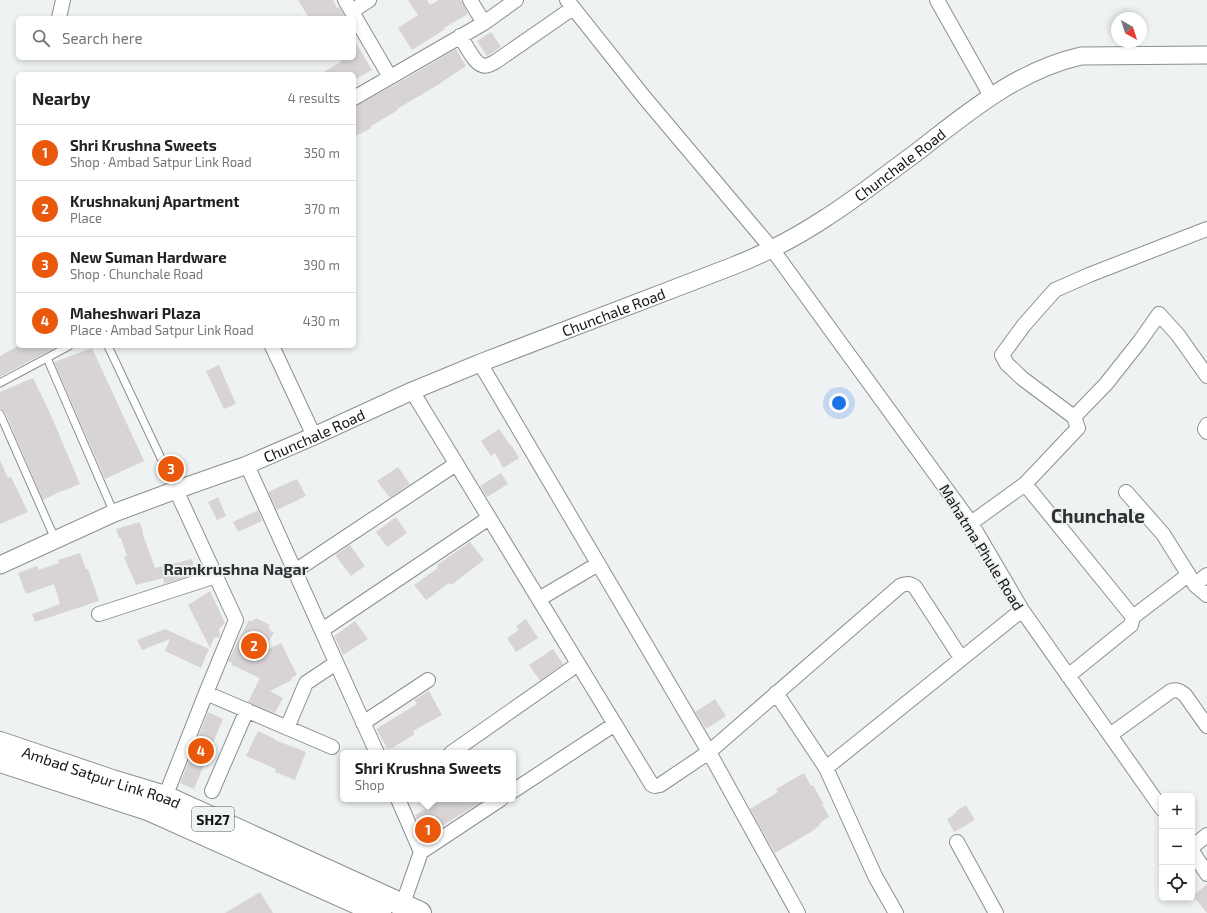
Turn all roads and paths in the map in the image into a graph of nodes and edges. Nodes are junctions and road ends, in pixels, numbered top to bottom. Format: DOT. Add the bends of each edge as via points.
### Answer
graph roads {
  1 [pos="63,0"];
  2 [pos="370,0"];
  3 [pos="470,0"];
  4 [pos="516,0"];
  5 [pos="937,0"];
  6 [pos="570,4"];
  7 [pos="349,6"];
  8 [pos="59,16"];
  9 [pos="355,16"];
  10 [pos="356,18"];
  11 [pos="484,23"];
  12 [pos="460,36"];
  13 [pos="1207,55"];
  14 [pos="390,76"];
  15 [pos="990,96"];
  16 [pos="356,97"];
  17 [pos="1207,229"];
  18 [pos="772,249"];
  19 [pos="65,348"];
  20 [pos="109,348"];
  21 [pos="273,348"];
  22 [pos="47,358"];
  23 [pos="480,363"];
  24 [pos="1207,376"];
  25 [pos="0,383"];
  26 [pos="412,391"];
  27 [pos="0,414"];
  28 [pos="1074,417"];
  29 [pos="1207,425"];
  30 [pos="1207,432"];
  31 [pos="314,436"];
  32 [pos="456,464"];
  33 [pos="247,465"];
  34 [pos="1026,484"];
  35 [pos="176,490"];
  36 [pos="1126,492"];
  37 [pos="114,513"];
  38 [pos="489,518"];
  39 [pos="971,523"];
  40 [pos="55,539"];
  41 [pos="598,564"];
  42 [pos="0,565"];
  43 [pos="295,571"];
  44 [pos="1207,575"];
  45 [pos="216,576"];
  46 [pos="1192,580"];
  47 [pos="1207,595"];
  48 [pos="538,599"];
  49 [pos="1022,610"];
  50 [pos="99,614"];
  51 [pos="1133,617"];
  52 [pos="322,630"];
  53 [pos="961,658"];
  54 [pos="336,663"];
  55 [pos="578,664"];
  56 [pos="1068,676"];
  57 [pos="428,680"];
  58 [pos="206,692"];
  59 [pos="776,693"];
  60 [pos="247,710"];
  61 [pos="363,723"];
  62 [pos="615,724"];
  63 [pos="1207,726"];
  64 [pos="287,728"];
  65 [pos="1110,735"];
  66 [pos="0,743"];
  67 [pos="332,747"];
  68 [pos="376,750"];
  69 [pos="455,750"];
  70 [pos="709,752"];
  71 [pos="0,761"];
  72 [pos="826,768"];
  73 [pos="516,790"];
  74 [pos="212,791"];
  75 [pos="165,797"];
  76 [pos="399,802"];
  77 [pos="497,802"];
  78 [pos="1159,805"];
  79 [pos="1207,835"];
  80 [pos="957,842"];
  81 [pos="1195,845"];
  82 [pos="421,852"];
  83 [pos="1195,856"];
  84 [pos="1207,874"];
  85 [pos="407,910"];
  86 [pos="380,913"];
  87 [pos="798,913"];
  88 [pos="896,913"];
  89 [pos="996,913"];
  1 -- 8 [label="street"];
  2 -- 7 [label="street"];
  3 -- 11 [label="street"];
  4 -- 11 [label="street"];
  5 -- 15 [label="street"];
  6 -- 12 [label="street" via="488,65 482,66 478,62"];
  6 -- 18 [label="street, Mahatma Phule Road" via="644,97"];
  7 -- 9 [label="street"];
  10 -- 14 [label="street"];
  11 -- 12 [label="street"];
  12 -- 14 [label="street"];
  13 -- 15 [label="street, Chunchale Road" via="1081,56 1035,71"];
  14 -- 16 [label="street"];
  15 -- 18 [label="street, Chunchale Road" via="854,199"];
  17 -- 28 [label="street" via="1055,290 1002,355 1023,379"];
  18 -- 23 [label="street, Chunchale Road"];
  18 -- 39 [label="street, Mahatma Phule Road"];
  19 -- 22 [label="lane"];
  20 -- 35 [label="lane"];
  21 -- 31 [label="street"];
  22 -- 25 [label="lane"];
  22 -- 37 [label="lane"];
  23 -- 26 [label="street, Chunchale Road"];
  23 -- 41 [label="street"];
  24 -- 28 [label="street" via="1178,335 1159,314 1106,384"];
  26 -- 31 [label="street, Chunchale Road"];
  26 -- 32 [label="street"];
  27 -- 40 [label="lane"];
  28 -- 34 [label="street" via="1078,428"];
  29 -- 30 [label="street" via="1204,428"];
  31 -- 33 [label="street, Chunchale Road"];
  32 -- 38 [label="street"];
  32 -- 43 [label="street"];
  33 -- 35 [label="street, Chunchale Road"];
  33 -- 43 [label="street"];
  34 -- 39 [label="street"];
  34 -- 51 [label="street"];
  35 -- 37 [label="street, Chunchale Road"];
  35 -- 45 [label="street"];
  36 -- 46 [label="street" via="1163,534"];
  37 -- 40 [label="street, Chunchale Road"];
  38 -- 48 [label="street"];
  38 -- 52 [label="street"];
  39 -- 49 [label="street, Mahatma Phule Road"];
  40 -- 42 [label="street, Chunchale Road"];
  41 -- 48 [label="street"];
  41 -- 70 [label="street"];
  43 -- 52 [label="street"];
  44 -- 46 [label="street"];
  45 -- 50 [label="street"];
  45 -- 58 [label="street" via="236,620"];
  46 -- 47 [label="street"];
  46 -- 51 [label="street"];
  48 -- 55 [label="street"];
  49 -- 53 [label="street"];
  49 -- 56 [label="street, Mahatma Phule Road"];
  51 -- 56 [label="street" via="1131,625"];
  52 -- 54 [label="street"];
  53 -- 59 [label="street" via="916,587 904,583"];
  53 -- 72 [label="street"];
  54 -- 61 [label="street"];
  54 -- 64 [label="street" via="306,683"];
  55 -- 62 [label="street"];
  55 -- 69 [label="street"];
  56 -- 65 [label="street, Mahatma Phule Road"];
  57 -- 61 [label="street"];
  58 -- 60 [label="street"];
  58 -- 75 [label="street"];
  59 -- 70 [label="street"];
  59 -- 72 [label="street"];
  60 -- 64 [label="street"];
  60 -- 74 [label="street"];
  61 -- 68 [label="street"];
  62 -- 70 [label="street" via="655,786"];
  62 -- 73 [label="street"];
  63 -- 65 [label="street" via="1185,696 1175,690"];
  64 -- 67 [label="street"];
  65 -- 78 [label="street, Mahatma Phule Road"];
  66 -- 75 [label="main road, Ambad Satpur Link Road / SH27"];
  70 -- 87 [label="street"];
  71 -- 86 [label="main road, Ambad Satpur Link Road" via="148,809"];
  72 -- 88 [label="street" via="874,876"];
  75 -- 85 [label="main road, Ambad Satpur Link Road / SH27"];
  76 -- 82 [label="street"];
  77 -- 82 [label="street"];
  79 -- 81 [label="street"];
  80 -- 89 [label="street"];
  82 -- 85 [label="street"];
  83 -- 84 [label="street"];
}
